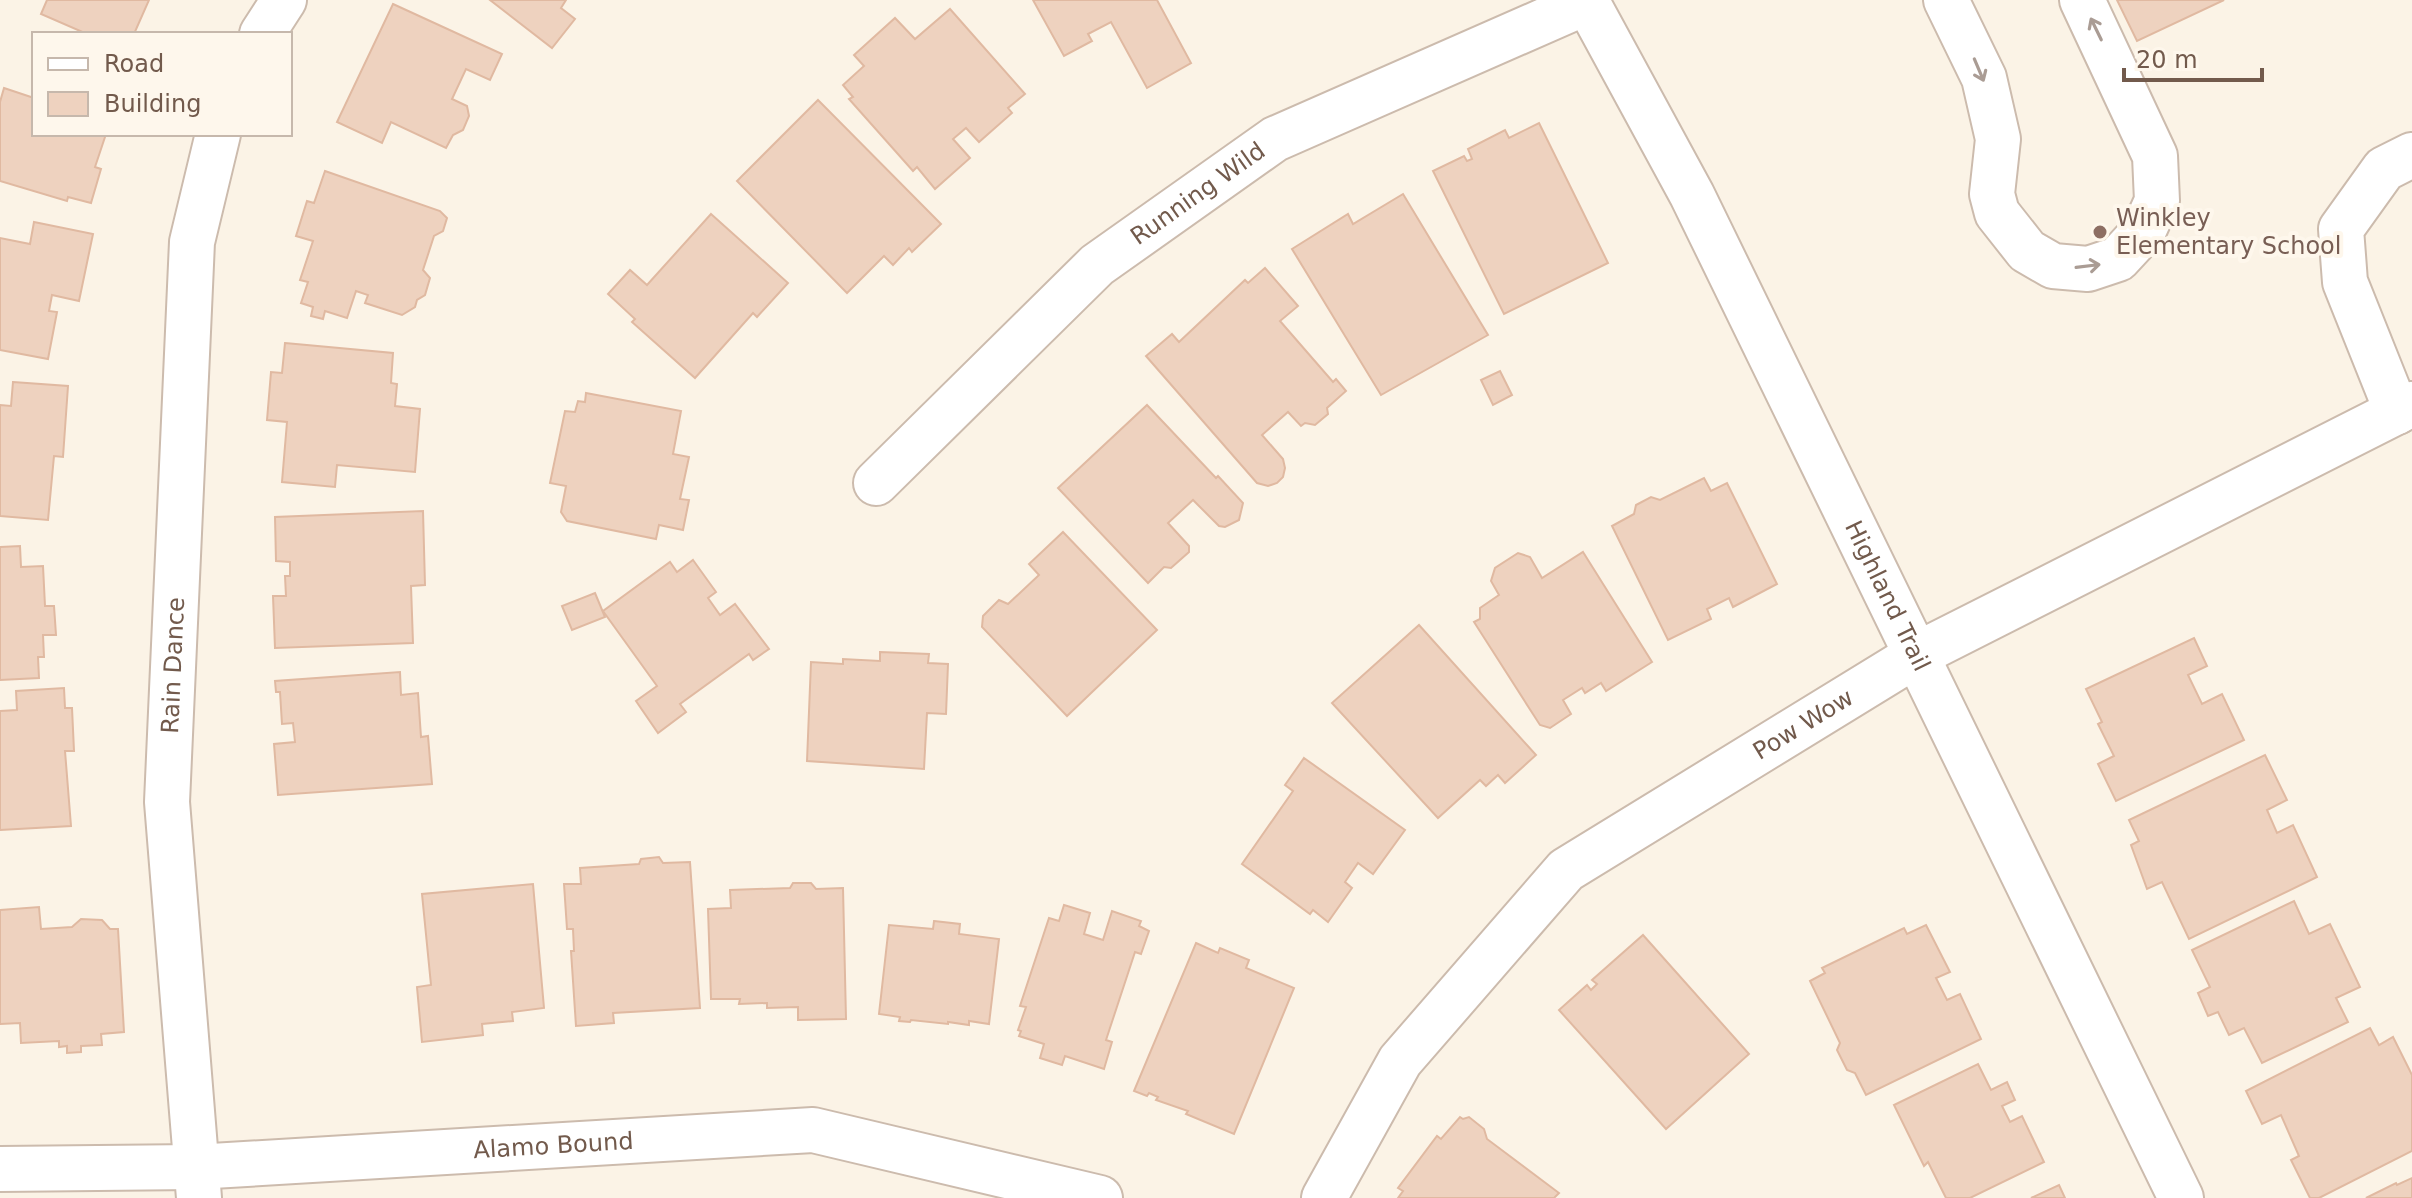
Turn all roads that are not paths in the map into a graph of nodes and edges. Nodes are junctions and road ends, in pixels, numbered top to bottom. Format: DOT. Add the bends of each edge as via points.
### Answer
graph roads {
  1 [pos="284,0"];
  2 [pos="1946,0"];
  3 [pos="2082,0"];
  4 [pos="1587,1"];
  5 [pos="263,32"];
  6 [pos="218,136"];
  7 [pos="2412,155"];
  8 [pos="2405,408"];
  9 [pos="876,483"];
  10 [pos="1918,654"];
  11 [pos="0,1169"];
  12 [pos="197,1182"];
  13 [pos="1100,1198"];
  14 [pos="1324,1198"];
  15 [pos="2181,1198"];
  1 -- 5 [label="street"];
  2 -- 3 [label="street, one-way" via="1984,78 1998,139 1992,194 1997,213 2027,251 2053,266 2088,269 2118,259 2143,232 2157,201 2155,156"];
  4 -- 9 [label="street, Running Wild" via="1275,139 1097,265"];
  4 -- 10 [label="street, Highland Trail" via="1692,195"];
  6 -- 12 [label="street, Rain Dance" via="192,242 167,802"];
  7 -- 8 [label="street" via="2384,169 2341,229 2345,282"];
  8 -- 10 [label="street, Pow Wow"];
  10 -- 14 [label="street, Pow Wow" via="1566,870 1400,1061"];
  10 -- 15 [label="street, Highland Trail"];
  11 -- 12 [label="street, Alamo Bound"];
  12 -- 13 [label="street, Alamo Bound" via="813,1130"];
}
